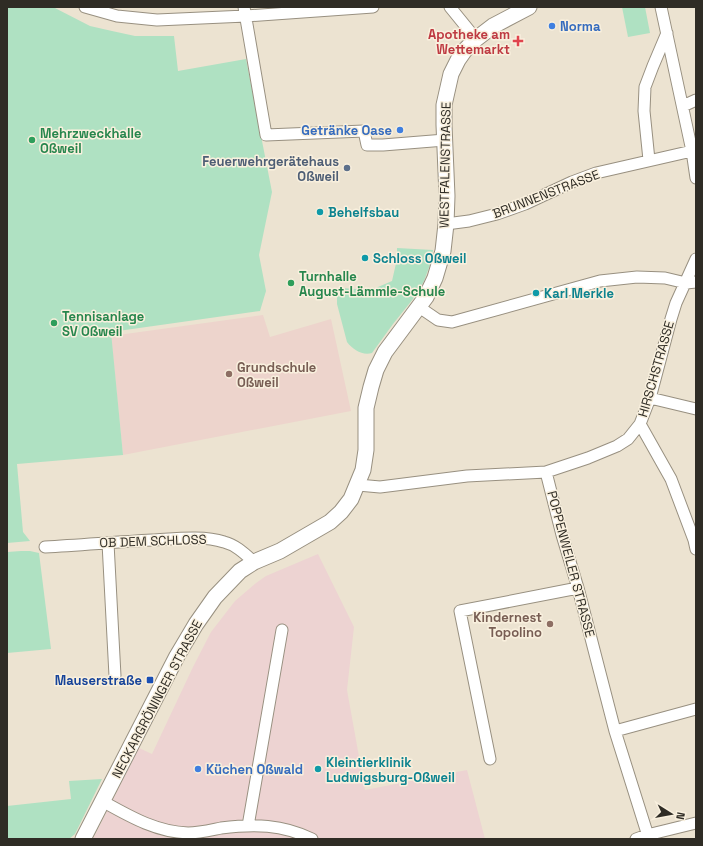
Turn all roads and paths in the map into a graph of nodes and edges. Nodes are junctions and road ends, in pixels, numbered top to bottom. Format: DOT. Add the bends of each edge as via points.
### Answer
graph roads {
  1 [pos="85,7"];
  2 [pos="373,7"];
  3 [pos="450,7"];
  4 [pos="529,7"];
  5 [pos="661,7"];
  6 [pos="245,12"];
  7 [pos="667,33"];
  8 [pos="476,39"];
  9 [pos="696,100"];
  10 [pos="683,106"];
  11 [pos="445,140"];
  12 [pos="692,151"];
  13 [pos="649,160"];
  14 [pos="696,178"];
  15 [pos="446,224"];
  16 [pos="696,259"];
  17 [pos="691,283"];
  18 [pos="419,307"];
  19 [pos="650,398"];
  20 [pos="696,409"];
  21 [pos="640,424"];
  22 [pos="546,472"];
  23 [pos="358,485"];
  24 [pos="108,543"];
  25 [pos="695,543"];
  26 [pos="45,547"];
  27 [pos="254,562"];
  28 [pos="578,588"];
  29 [pos="282,630"];
  30 [pos="115,676"];
  31 [pos="696,709"];
  32 [pos="615,731"];
  33 [pos="490,759"];
  34 [pos="102,802"];
  35 [pos="696,823"];
  36 [pos="248,826"];
  37 [pos="648,837"];
  38 [pos="83,839"];
  39 [pos="312,839"];
  40 [pos="636,839"];
  1 -- 6 [label="street" via="117,16 157,20"];
  2 -- 6 [label="street"];
  3 -- 8 [label="street"];
  4 -- 8 [label="main road, WESTFALENSTRASSE" via="493,26"];
  5 -- 7 [label="street"];
  6 -- 11 [label="street" via="266,135 364,131 367,145"];
  7 -- 10 [label="street"];
  7 -- 13 [label="street" via="645,87 644,111"];
  8 -- 11 [label="main road, WESTFALENSTRASSE" via="465,50 451,74 444,105"];
  9 -- 10 [label="street"];
  10 -- 12 [label="street"];
  11 -- 15 [label="main road, WESTFALENSTRASSE"];
  12 -- 13 [label="street, BRUNNENSTRASSE"];
  12 -- 14 [label="street"];
  13 -- 15 [label="street, BRUNNENSTRASSE" via="596,173 497,214"];
  15 -- 18 [label="main road, WESTFALENSTRASSE" via="443,251 435,278"];
  16 -- 17 [label="street, HIRSCHSTRASSE"];
  17 -- 18 [label="street" via="637,277 600,281 452,322 438,320"];
  17 -- 19 [label="street, HIRSCHSTRASSE" via="676,303"];
  18 -- 23 [label="main road, WESTFALENSTRASSE" via="385,352 376,370 366,408 366,450"];
  19 -- 20 [label="street"];
  19 -- 21 [label="street, HIRSCHSTRASSE"];
  21 -- 22 [label="street, HIRSCHSTRASSE" via="628,439 617,446"];
  21 -- 25 [label="street" via="671,479"];
  22 -- 23 [label="street" via="467,476 380,487"];
  22 -- 28 [label="street, POPPENWEILER STRASSE"];
  23 -- 27 [label="main road, NECKARGRÖNINGER STRASSE" via="348,504 330,522 280,551"];
  24 -- 26 [label="street, OB DEM SCHLOSS"];
  24 -- 27 [label="street, OB DEM SCHLOSS" via="186,538 214,539 234,546"];
  24 -- 30 [label="street"];
  27 -- 34 [label="main road, NECKARGRÖNINGER STRASSE" via="240,571 214,597 196,624"];
  28 -- 32 [label="street, POPPENWEILER STRASSE"];
  28 -- 33 [label="street" via="460,611"];
  29 -- 36 [label="street"];
  31 -- 32 [label="street"];
  32 -- 37 [label="street, POPPENWEILER STRASSE"];
  34 -- 36 [label="street" via="163,830 188,833"];
  34 -- 38 [label="main road, NECKARGRÖNINGER STRASSE"];
  35 -- 37 [label="street"];
  36 -- 39 [label="street" via="280,828"];
  37 -- 40 [label="street"];
}
